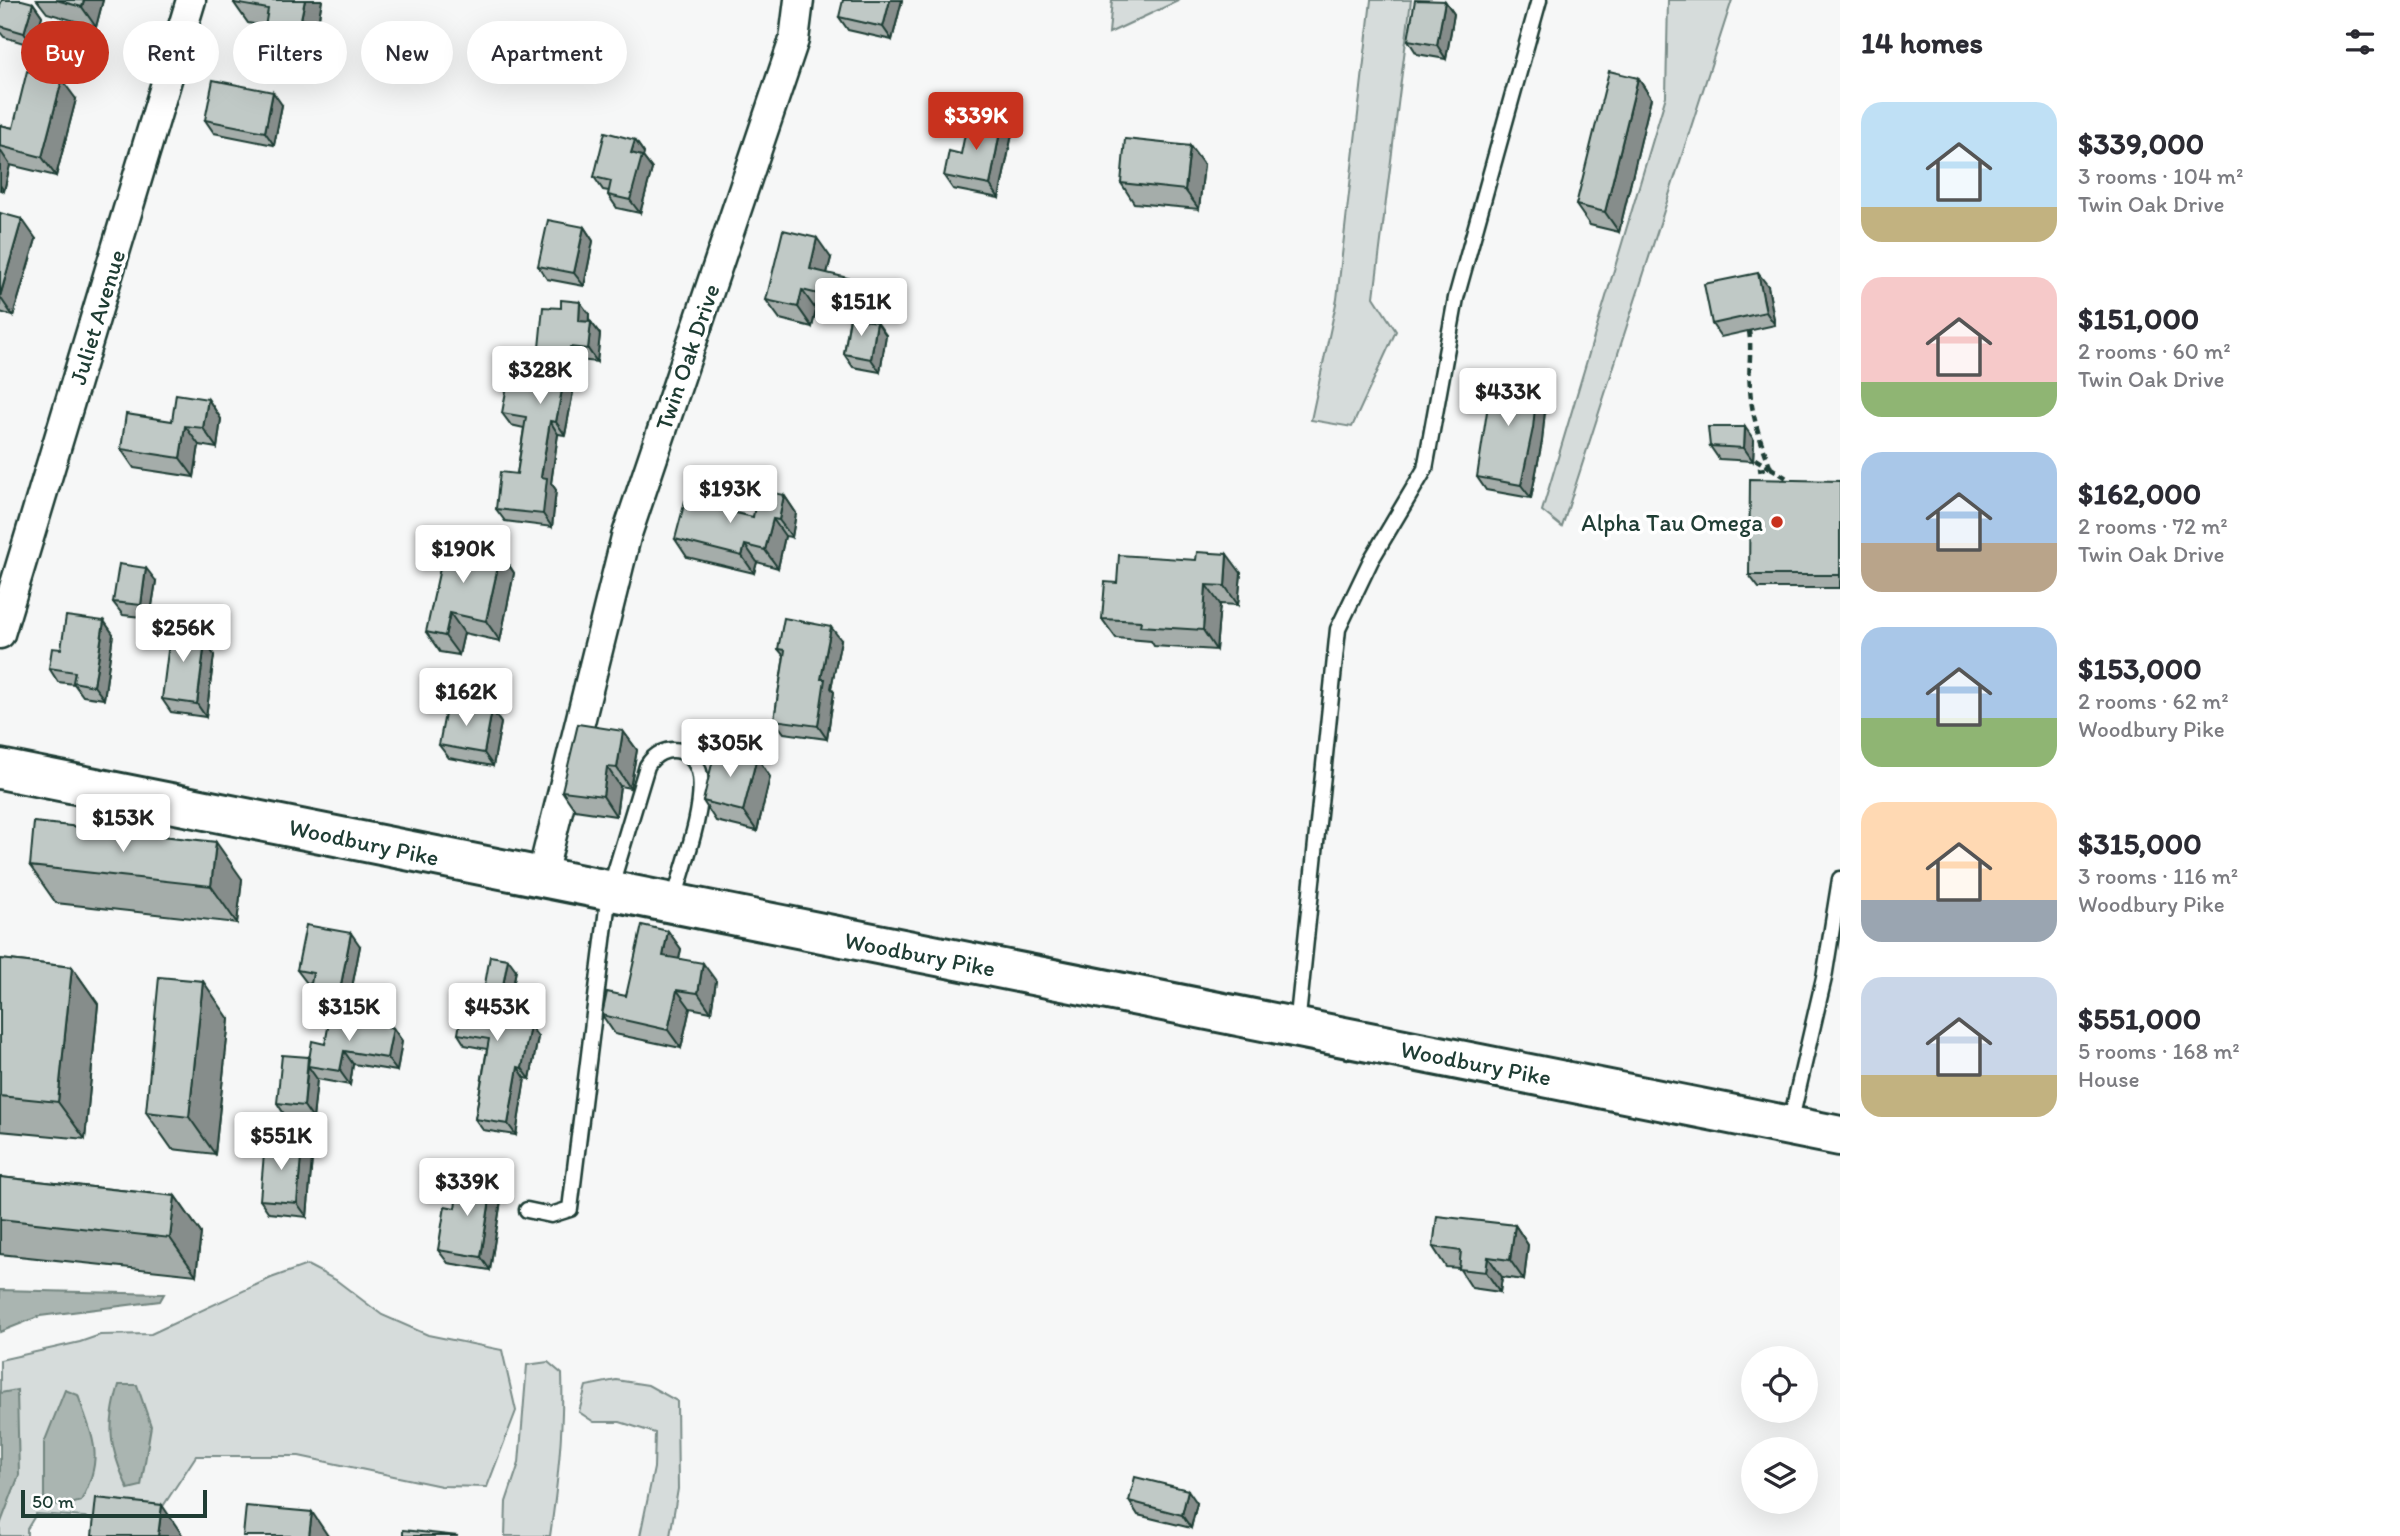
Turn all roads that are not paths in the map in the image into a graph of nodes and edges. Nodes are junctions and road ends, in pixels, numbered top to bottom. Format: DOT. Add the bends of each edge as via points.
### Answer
graph roads {
  1 [pos="191,0"];
  2 [pos="799,0"];
  3 [pos="1539,0"];
  4 [pos="0,634"];
  5 [pos="0,769"];
  6 [pos="541,879"];
  7 [pos="1840,879"];
  8 [pos="609,892"];
  9 [pos="673,905"];
  10 [pos="1297,1028"];
  11 [pos="1789,1125"];
  12 [pos="1840,1136"];
  13 [pos="527,1210"];
  1 -- 4 [label="street, Juliet Avenue"];
  2 -- 6 [label="street, Twin Oak Drive" via="794,40 626,537"];
  3 -- 10 [label="lane" via="1456,298 1425,469 1371,560 1338,629"];
  5 -- 6 [label="street, Woodbury Pike"];
  6 -- 8 [label="street, Woodbury Pike"];
  7 -- 11 [label="lane" via="1824,978"];
  8 -- 9 [label="street, Woodbury Pike"];
  8 -- 9 [label="lane" via="647,766 653,756 667,749 679,751 697,763 700,780 698,807"];
  8 -- 13 [label="lane" via="570,1209 551,1215"];
  9 -- 10 [label="street, Woodbury Pike"];
  10 -- 11 [label="street, Woodbury Pike"];
  11 -- 12 [label="street, Woodbury Pike"];
}
